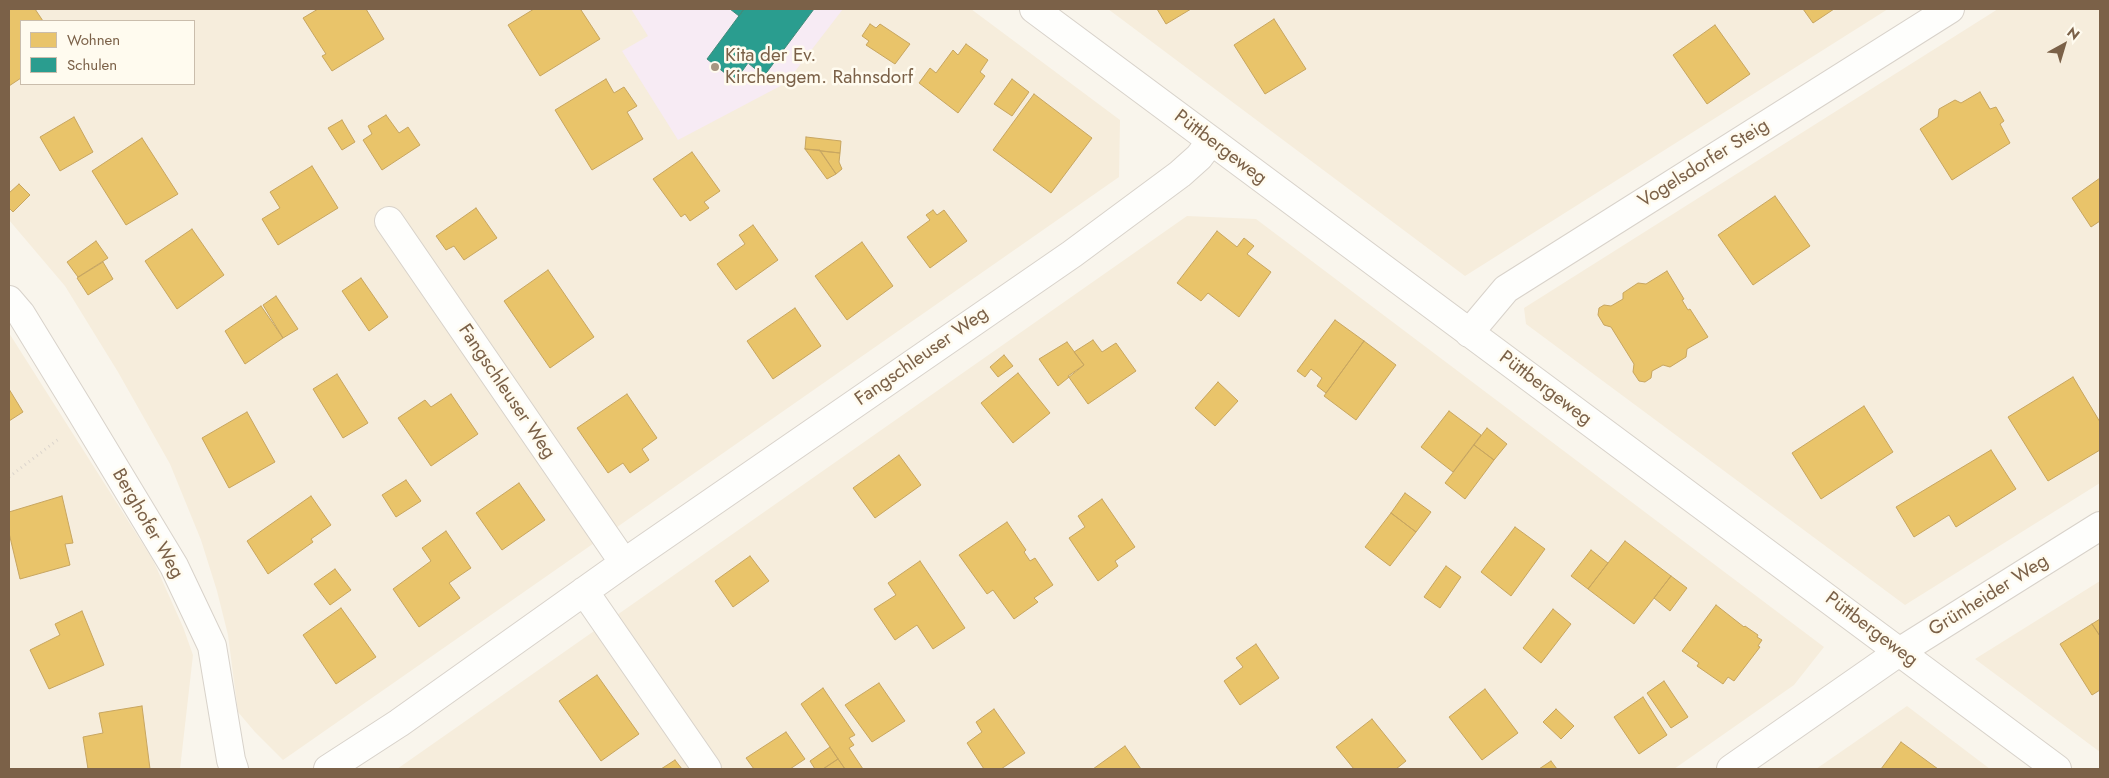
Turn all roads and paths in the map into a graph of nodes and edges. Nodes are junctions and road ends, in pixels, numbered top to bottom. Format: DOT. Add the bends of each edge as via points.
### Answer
graph roads {
  1 [pos="1034,9"];
  2 [pos="1950,9"];
  3 [pos="1211,141"];
  4 [pos="389,221"];
  5 [pos="9,300"];
  6 [pos="1469,333"];
  7 [pos="61,437"];
  8 [pos="9,477"];
  9 [pos="2100,526"];
  10 [pos="624,563"];
  11 [pos="584,591"];
  12 [pos="1899,652"];
  13 [pos="234,769"];
  14 [pos="328,769"];
  15 [pos="707,769"];
  16 [pos="1731,769"];
  17 [pos="2057,769"];
  1 -- 3 [label="street, Püttbergeweg"];
  2 -- 6 [label="street, Vogelsdorfer Steig" via="1506,289"];
  3 -- 6 [label="street, Püttbergeweg"];
  3 -- 10 [label="street, Fangschleuser Weg" via="1180,174 1072,254"];
  4 -- 10 [label="street, Fangschleuser Weg"];
  5 -- 13 [label="street, Berghofer Weg" via="31,330 174,566 212,646"];
  6 -- 12 [label="street, Püttbergeweg"];
  7 -- 8 [label="path"];
  9 -- 12 [label="street, Grünheider Weg"];
  10 -- 11 [label="street, Fangschleuser Weg"];
  11 -- 14 [label="street, Fangschleuser Weg"];
  11 -- 15 [label="street"];
  12 -- 16 [label="street, Grünheider Weg"];
  12 -- 17 [label="street, Püttbergeweg"];
}
